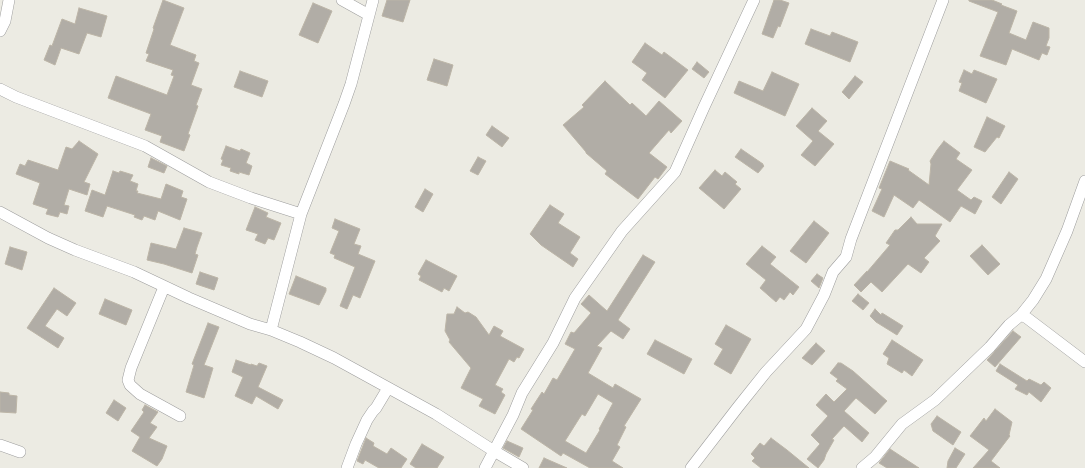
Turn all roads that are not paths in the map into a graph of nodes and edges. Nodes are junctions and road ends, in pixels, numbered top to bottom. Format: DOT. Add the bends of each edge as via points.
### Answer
graph roads {
  1 [pos="8,0"];
  2 [pos="342,0"];
  3 [pos="373,0"];
  4 [pos="754,0"];
  5 [pos="943,0"];
  6 [pos="369,15"];
  7 [pos="0,31"];
  8 [pos="0,89"];
  9 [pos="1085,181"];
  10 [pos="0,212"];
  11 [pos="301,214"];
  12 [pos="164,287"];
  13 [pos="1021,314"];
  14 [pos="271,330"];
  15 [pos="1085,362"];
  16 [pos="388,388"];
  17 [pos="180,416"];
  18 [pos="0,445"];
  19 [pos="494,451"];
  20 [pos="20,452"];
  21 [pos="347,468"];
  22 [pos="484,468"];
  23 [pos="522,468"];
  24 [pos="691,468"];
  25 [pos="862,468"];
  1 -- 7 [label="street" via="5,21"];
  2 -- 6 [label="street"];
  3 -- 6 [label="street"];
  4 -- 19 [label="street" via="676,172 622,231 575,298 553,343 522,393"];
  5 -- 24 [label="street" via="846,257 833,272 806,329 766,372"];
  6 -- 11 [label="street" via="351,84"];
  8 -- 11 [label="street" via="145,146 209,182"];
  9 -- 13 [label="street" via="1046,279"];
  10 -- 12 [label="street" via="48,238 134,272"];
  11 -- 14 [label="street"];
  12 -- 14 [label="street" via="250,324"];
  12 -- 17 [label="street" via="128,380 140,394"];
  13 -- 15 [label="street"];
  13 -- 25 [label="street" via="935,400 902,424 875,457"];
  14 -- 16 [label="street" via="334,358"];
  16 -- 19 [label="street" via="436,414"];
  16 -- 21 [label="street" via="367,420"];
  18 -- 20 [label="street"];
  19 -- 22 [label="street"];
  19 -- 23 [label="street"];
}
